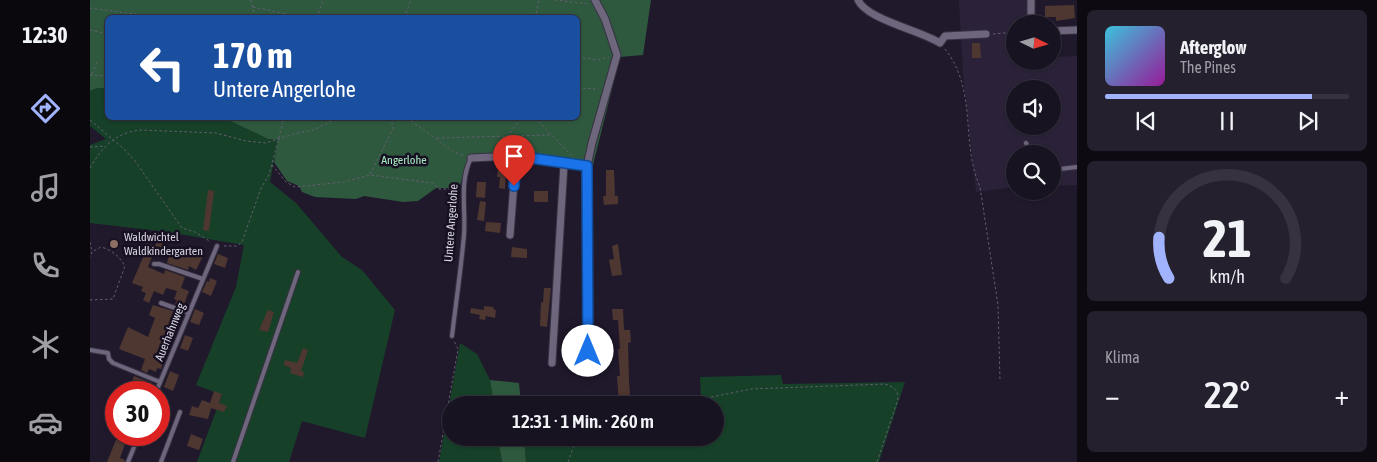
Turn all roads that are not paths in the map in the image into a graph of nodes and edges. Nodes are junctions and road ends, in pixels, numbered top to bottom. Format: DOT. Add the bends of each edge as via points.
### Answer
graph roads {
  1 [pos="858,0"];
  2 [pos="1031,0"];
  3 [pos="596,3"];
  4 [pos="1031,15"];
  5 [pos="1077,30"];
  6 [pos="1061,31"];
  7 [pos="986,34"];
  8 [pos="516,156"];
  9 [pos="471,158"];
  10 [pos="564,164"];
  11 [pos="584,165"];
  12 [pos="1077,167"];
  13 [pos="1061,169"];
  14 [pos="510,235"];
  15 [pos="217,246"];
  16 [pos="154,264"];
  17 [pos="298,272"];
  18 [pos="203,280"];
  19 [pos="161,303"];
  20 [pos="189,313"];
  21 [pos="452,336"];
  22 [pos="90,350"];
  23 [pos="552,363"];
  24 [pos="588,369"];
  25 [pos="158,381"];
  26 [pos="160,381"];
  27 [pos="180,412"];
  28 [pos="135,446"];
  29 [pos="128,462"];
  30 [pos="161,462"];
  31 [pos="233,462"];
  1 -- 7 [label="street" via="868,12 940,43 945,36"];
  2 -- 4 [label="street"];
  3 -- 11 [label="street" via="617,55"];
  5 -- 6 [label="street"];
  8 -- 9 [label="street"];
  8 -- 10 [label="street"];
  8 -- 14 [label="street"];
  9 -- 21 [label="lane, Untere Angerlohe" via="464,189 464,233"];
  10 -- 11 [label="street"];
  10 -- 23 [label="street"];
  11 -- 24 [label="street"];
  12 -- 13 [label="lane"];
  15 -- 18 [label="lane, Auerhahnweg"];
  16 -- 18 [label="lane"];
  17 -- 31 [label="lane"];
  18 -- 20 [label="lane, Auerhahnweg"];
  19 -- 20 [label="lane"];
  20 -- 26 [label="lane, Auerhahnweg"];
  22 -- 25 [label="lane" via="108,353 113,363"];
  27 -- 30 [label="lane"];
  28 -- 29 [label="lane"];
}
